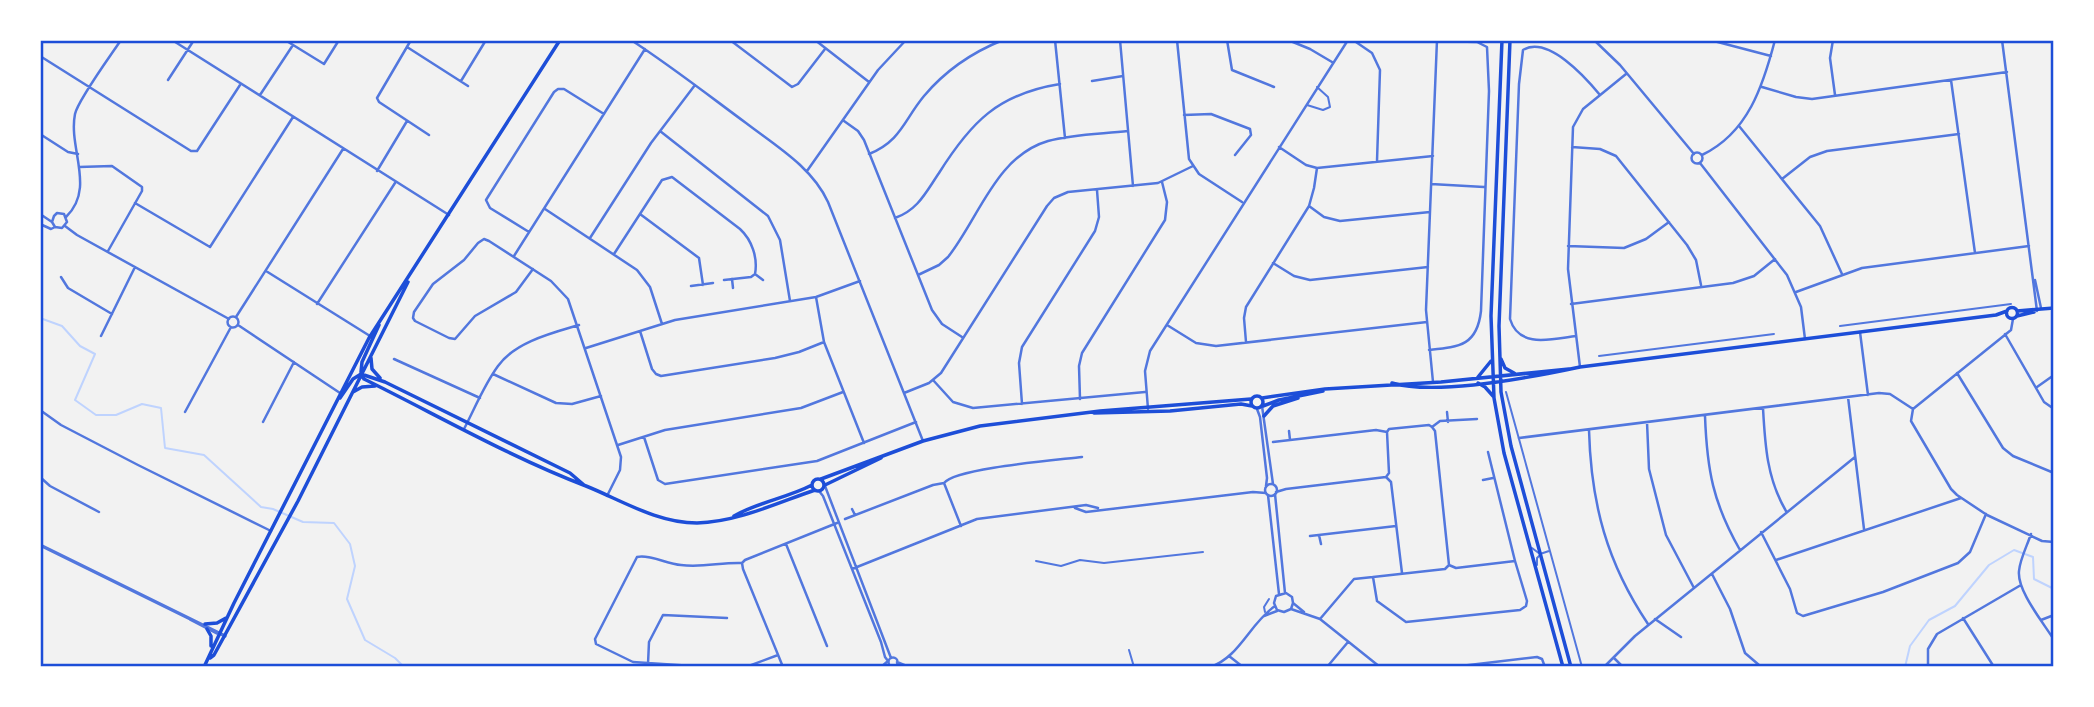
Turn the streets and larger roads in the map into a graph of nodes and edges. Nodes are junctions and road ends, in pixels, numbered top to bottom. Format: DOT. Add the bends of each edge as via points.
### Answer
graph roads {
  1 [pos="114,40"];
  2 [pos="172,40"];
  3 [pos="194,40"];
  4 [pos="285,40"];
  5 [pos="339,40"];
  6 [pos="411,40"];
  7 [pos="486,40"];
  8 [pos="560,40"];
  9 [pos="631,40"];
  10 [pos="730,40"];
  11 [pos="815,40"];
  12 [pos="906,40"];
  13 [pos="1003,40"];
  14 [pos="1055,40"];
  15 [pos="1120,40"];
  16 [pos="1177,40"];
  17 [pos="1227,40"];
  18 [pos="1288,40"];
  19 [pos="1348,40"];
  20 [pos="1353,40"];
  21 [pos="1437,40"];
  22 [pos="1502,40"];
  23 [pos="1510,40"];
  24 [pos="1594,40"];
  25 [pos="1710,40"];
  26 [pos="1775,40"];
  27 [pos="1833,40"];
  28 [pos="2002,40"];
  29 [pos="120,42"];
  30 [pos="293,46"];
  31 [pos="407,47"];
  32 [pos="645,49"];
  33 [pos="825,49"];
  34 [pos="188,51"];
  35 [pos="40,56"];
  36 [pos="1771,56"];
  37 [pos="1333,62"];
  38 [pos="2007,72"];
  39 [pos="1626,74"];
  40 [pos="1123,76"];
  41 [pos="168,80"];
  42 [pos="1951,80"];
  43 [pos="461,81"];
  44 [pos="1092,81"];
  45 [pos="869,82"];
  46 [pos="240,84"];
  47 [pos="1060,84"];
  48 [pos="695,85"];
  49 [pos="468,86"];
  50 [pos="1274,87"];
  51 [pos="1762,87"];
  52 [pos="90,88"];
  53 [pos="1600,95"];
  54 [pos="259,96"];
  55 [pos="1835,96"];
  56 [pos="604,114"];
  57 [pos="1184,115"];
  58 [pos="293,117"];
  59 [pos="407,121"];
  60 [pos="844,121"];
  61 [pos="1739,125"];
  62 [pos="660,131"];
  63 [pos="1128,131"];
  64 [pos="40,134"];
  65 [pos="1959,134"];
  66 [pos="429,135"];
  67 [pos="1065,138"];
  68 [pos="1279,147"];
  69 [pos="1572,148"];
  70 [pos="342,149"];
  71 [pos="78,154"];
  72 [pos="869,154"];
  73 [pos="1694,154"];
  74 [pos="1234,155"];
  75 [pos="1702,155"];
  76 [pos="1433,156"];
  77 [pos="1377,162"];
  78 [pos="1700,163"];
  79 [pos="1193,166"];
  80 [pos="79,167"];
  81 [pos="1317,168"];
  82 [pos="377,170"];
  83 [pos="807,171"];
  84 [pos="1782,178"];
  85 [pos="395,182"];
  86 [pos="1162,182"];
  87 [pos="1432,184"];
  88 [pos="1133,186"];
  89 [pos="1485,187"];
  90 [pos="1097,190"];
  91 [pos="1243,202"];
  92 [pos="135,203"];
  93 [pos="1309,206"];
  94 [pos="545,209"];
  95 [pos="1430,212"];
  96 [pos="41,215"];
  97 [pos="449,215"];
  98 [pos="640,215"];
  99 [pos="66,217"];
  100 [pos="895,218"];
  101 [pos="53,219"];
  102 [pos="1669,222"];
  103 [pos="40,224"];
  104 [pos="65,226"];
  105 [pos="55,227"];
  106 [pos="529,233"];
  107 [pos="590,238"];
  108 [pos="1568,246"];
  109 [pos="2029,246"];
  110 [pos="107,251"];
  111 [pos="1975,253"];
  112 [pos="614,254"];
  113 [pos="514,256"];
  114 [pos="1775,259"];
  115 [pos="1273,262"];
  116 [pos="135,267"];
  117 [pos="1428,267"];
  118 [pos="533,269"];
  119 [pos="266,270"];
  120 [pos="755,274"];
  121 [pos="1842,274"];
  122 [pos="918,275"];
  123 [pos="410,276"];
  124 [pos="61,277"];
  125 [pos="732,279"];
  126 [pos="724,280"];
  127 [pos="763,280"];
  128 [pos="860,281"];
  129 [pos="713,283"];
  130 [pos="703,285"];
  131 [pos="691,286"];
  132 [pos="1701,287"];
  133 [pos="733,288"];
  134 [pos="1796,292"];
  135 [pos="816,297"];
  136 [pos="790,302"];
  137 [pos="317,304"];
  138 [pos="1571,304"];
  139 [pos="2054,308"];
  140 [pos="2038,310"];
  141 [pos="384,313"];
  142 [pos="2007,313"];
  143 [pos="112,314"];
  144 [pos="2016,315"];
  145 [pos="236,317"];
  146 [pos="229,319"];
  147 [pos="1426,322"];
  148 [pos="663,324"];
  149 [pos="1167,324"];
  150 [pos="238,325"];
  151 [pos="579,325"];
  152 [pos="231,327"];
  153 [pos="640,331"];
  154 [pos="1860,332"];
  155 [pos="2005,334"];
  156 [pos="101,336"];
  157 [pos="370,336"];
  158 [pos="1576,336"];
  159 [pos="962,337"];
  160 [pos="1805,339"];
  161 [pos="824,342"];
  162 [pos="1246,342"];
  163 [pos="586,348"];
  164 [pos="1429,350"];
  165 [pos="1499,354"];
  166 [pos="371,355"];
  167 [pos="394,359"];
  168 [pos="1491,361"];
  169 [pos="294,362"];
  170 [pos="1580,368"];
  171 [pos="1957,373"];
  172 [pos="361,374"];
  173 [pos="493,374"];
  174 [pos="2054,374"];
  175 [pos="1513,376"];
  176 [pos="1500,377"];
  177 [pos="1492,378"];
  178 [pos="382,380"];
  179 [pos="933,380"];
  180 [pos="1476,380"];
  181 [pos="1433,382"];
  182 [pos="1392,383"];
  183 [pos="381,387"];
  184 [pos="2036,388"];
  185 [pos="402,389"];
  186 [pos="1328,389"];
  187 [pos="1146,391"];
  188 [pos="353,392"];
  189 [pos="843,392"];
  190 [pos="1504,392"];
  191 [pos="340,393"];
  192 [pos="904,393"];
  193 [pos="1868,395"];
  194 [pos="398,396"];
  195 [pos="601,396"];
  196 [pos="1303,396"];
  197 [pos="1847,397"];
  198 [pos="480,398"];
  199 [pos="1262,398"];
  200 [pos="1493,398"];
  201 [pos="1080,399"];
  202 [pos="1251,399"];
  203 [pos="337,401"];
  204 [pos="1022,404"];
  205 [pos="1258,407"];
  206 [pos="1763,408"];
  207 [pos="1913,409"];
  208 [pos="2054,409"];
  209 [pos="40,410"];
  210 [pos="1148,410"];
  211 [pos="185,412"];
  212 [pos="1447,412"];
  213 [pos="1705,415"];
  214 [pos="1264,416"];
  215 [pos="1478,419"];
  216 [pos="263,422"];
  217 [pos="468,422"];
  218 [pos="916,422"];
  219 [pos="1448,422"];
  220 [pos="1647,422"];
  221 [pos="1432,427"];
  222 [pos="464,429"];
  223 [pos="1289,430"];
  224 [pos="1589,430"];
  225 [pos="321,432"];
  226 [pos="1387,432"];
  227 [pos="331,436"];
  228 [pos="644,437"];
  229 [pos="1519,438"];
  230 [pos="1290,440"];
  231 [pos="923,441"];
  232 [pos="1273,442"];
  233 [pos="864,443"];
  234 [pos="618,445"];
  235 [pos="1488,452"];
  236 [pos="882,457"];
  237 [pos="1082,457"];
  238 [pos="1855,457"];
  239 [pos="2054,472"];
  240 [pos="40,477"];
  241 [pos="1386,477"];
  242 [pos="1493,478"];
  243 [pos="821,479"];
  244 [pos="1483,480"];
  245 [pos="944,483"];
  246 [pos="812,485"];
  247 [pos="1274,485"];
  248 [pos="585,486"];
  249 [pos="825,486"];
  250 [pos="1266,486"];
  251 [pos="1286,489"];
  252 [pos="817,491"];
  253 [pos="1253,492"];
  254 [pos="1275,493"];
  255 [pos="1267,494"];
  256 [pos="607,496"];
  257 [pos="1961,498"];
  258 [pos="1072,508"];
  259 [pos="1098,508"];
  260 [pos="852,509"];
  261 [pos="1786,511"];
  262 [pos="99,512"];
  263 [pos="1986,514"];
  264 [pos="855,515"];
  265 [pos="732,517"];
  266 [pos="845,519"];
  267 [pos="835,523"];
  268 [pos="961,526"];
  269 [pos="1396,526"];
  270 [pos="271,531"];
  271 [pos="1864,531"];
  272 [pos="1762,532"];
  273 [pos="2031,534"];
  274 [pos="280,535"];
  275 [pos="1319,535"];
  276 [pos="1310,536"];
  277 [pos="2054,542"];
  278 [pos="786,544"];
  279 [pos="1321,544"];
  280 [pos="40,545"];
  281 [pos="1740,550"];
  282 [pos="260,554"];
  283 [pos="267,558"];
  284 [pos="1776,560"];
  285 [pos="1515,561"];
  286 [pos="743,563"];
  287 [pos="1449,565"];
  288 [pos="854,569"];
  289 [pos="1402,573"];
  290 [pos="1712,573"];
  291 [pos="1373,577"];
  292 [pos="2021,585"];
  293 [pos="1694,587"];
  294 [pos="1285,593"];
  295 [pos="1279,594"];
  296 [pos="1293,603"];
  297 [pos="1275,606"];
  298 [pos="1291,609"];
  299 [pos="1278,610"];
  300 [pos="1304,612"];
  301 [pos="2054,615"];
  302 [pos="227,617"];
  303 [pos="727,618"];
  304 [pos="1261,618"];
  305 [pos="1963,618"];
  306 [pos="1320,619"];
  307 [pos="1655,620"];
  308 [pos="2041,620"];
  309 [pos="1648,625"];
  310 [pos="206,627"];
  311 [pos="219,633"];
  312 [pos="225,636"];
  313 [pos="1681,637"];
  314 [pos="2054,639"];
  315 [pos="1348,642"];
  316 [pos="827,646"];
  317 [pos="212,649"];
  318 [pos="778,654"];
  319 [pos="1229,656"];
  320 [pos="1614,658"];
  321 [pos="208,659"];
  322 [pos="890,662"];
  323 [pos="897,662"];
  324 [pos="648,664"];
  325 [pos="1759,665"];
  326 [pos="204,667"];
  327 [pos="708,667"];
  328 [pos="746,667"];
  329 [pos="783,667"];
  330 [pos="881,667"];
  331 [pos="899,667"];
  332 [pos="909,667"];
  333 [pos="1210,667"];
  334 [pos="1243,667"];
  335 [pos="1327,667"];
  336 [pos="1380,667"];
  337 [pos="1452,667"];
  338 [pos="1545,667"];
  339 [pos="1563,667"];
  340 [pos="1571,667"];
  341 [pos="1604,667"];
  342 [pos="1623,667"];
  343 [pos="1928,667"];
  344 [pos="1994,667"];
  1 -- 29 [label="street"];
  2 -- 34 [label="street"];
  3 -- 34 [label="street"];
  4 -- 30 [label="street"];
  5 -- 30 [label="street" via="324,64"];
  6 -- 31 [label="street"];
  7 -- 43 [label="street"];
  8 -- 97 [label="main road"];
  9 -- 32 [label="street"];
  10 -- 33 [label="street" via="792,87"];
  11 -- 33 [label="street"];
  12 -- 45 [label="street"];
  13 -- 72 [label="street" via="951,70 922,99 892,142"];
  14 -- 47 [label="street"];
  15 -- 40 [label="street"];
  16 -- 57 [label="street"];
  17 -- 50 [label="street" via="1232,70"];
  18 -- 37 [label="street"];
  19 -- 37 [label="street"];
  20 -- 77 [label="street" via="1372,53 1380,70"];
  21 -- 76 [label="street"];
  21 -- 89 [label="street" via="1481,42 1488,49"];
  22 -- 168 [label="main road"];
  23 -- 165 [label="main road"];
  24 -- 39 [label="street"];
  25 -- 36 [label="street"];
  26 -- 36 [label="street"];
  27 -- 55 [label="street" via="1830,58"];
  28 -- 38 [label="street"];
  29 -- 52 [label="street"];
  30 -- 54 [label="street"];
  31 -- 43 [label="street"];
  31 -- 59 [label="street" via="377,98"];
  32 -- 48 [label="street"];
  32 -- 56 [label="street"];
  33 -- 45 [label="street"];
  34 -- 41 [label="street"];
  34 -- 46 [label="street"];
  35 -- 52 [label="street"];
  36 -- 51 [label="street"];
  37 -- 68 [label="street"];
  38 -- 42 [label="street"];
  38 -- 109 [label="street"];
  39 -- 53 [label="street"];
  39 -- 73 [label="street"];
  40 -- 44 [label="street"];
  40 -- 63 [label="street"];
  42 -- 55 [label="street"];
  42 -- 65 [label="street"];
  43 -- 49 [label="street"];
  45 -- 60 [label="street"];
  46 -- 52 [label="street" via="197,150 191,151"];
  46 -- 54 [label="street"];
  47 -- 67 [label="street"];
  47 -- 100 [label="street" via="1021,93 985,115 959,141 917,206"];
  48 -- 62 [label="street"];
  48 -- 83 [label="street"];
  51 -- 55 [label="street" via="1812,99"];
  51 -- 61 [label="street"];
  52 -- 71 [label="street" via="75,113"];
  53 -- 69 [label="street" via="1578,116"];
  53 -- 158 [label="street" via="1560,56 1533,47 1523,50 1510,319 1516,332 1531,340"];
  54 -- 58 [label="street"];
  56 -- 94 [label="street"];
  56 -- 106 [label="street" via="564,89 556,90 488,195 488,206"];
  57 -- 74 [label="street" via="1211,114 1250,130 1251,135"];
  57 -- 79 [label="street"];
  58 -- 70 [label="street"];
  58 -- 92 [label="street" via="210,247"];
  59 -- 66 [label="street"];
  59 -- 82 [label="street"];
  60 -- 72 [label="street" via="860,134"];
  60 -- 83 [label="street"];
  61 -- 75 [label="street"];
  61 -- 84 [label="street"];
  62 -- 107 [label="street"];
  62 -- 136 [label="street" via="768,216 780,240"];
  63 -- 67 [label="street"];
  63 -- 88 [label="street"];
  64 -- 71 [label="street"];
  65 -- 84 [label="street" via="1827,151 1810,157"];
  65 -- 111 [label="street"];
  67 -- 122 [label="street" via="1037,145 1014,161 948,257"];
  68 -- 81 [label="street"];
  68 -- 91 [label="street"];
  69 -- 102 [label="street" via="1600,149 1616,156"];
  69 -- 108 [label="street"];
  70 -- 82 [label="street"];
  70 -- 119 [label="street"];
  71 -- 80 [label="street"];
  72 -- 100 [label="street"];
  73 -- 75 [label="street"];
  73 -- 78 [label="street" via="1692,161"];
  75 -- 78 [label="street"];
  76 -- 77 [label="street"];
  76 -- 87 [label="street"];
  77 -- 81 [label="street"];
  78 -- 114 [label="street"];
  79 -- 86 [label="street"];
  79 -- 91 [label="street"];
  80 -- 92 [label="street" via="112,166 139,183 142,191"];
  80 -- 99 [label="street" via="81,191"];
  81 -- 93 [label="street"];
  82 -- 85 [label="street"];
  83 -- 128 [label="street" via="825,196"];
  84 -- 121 [label="street" via="1820,226"];
  85 -- 97 [label="street"];
  85 -- 137 [label="street"];
  86 -- 88 [label="street"];
  86 -- 201 [label="street" via="1166,220 1082,353"];
  87 -- 89 [label="street"];
  87 -- 95 [label="street"];
  88 -- 90 [label="street"];
  89 -- 164 [label="street" via="1479,327 1465,344"];
  90 -- 159 [label="street" via="1065,193 1051,201"];
  90 -- 204 [label="street" via="1095,231 1022,348"];
  91 -- 149 [label="street"];
  92 -- 110 [label="street"];
  93 -- 95 [label="street" via="1340,221"];
  93 -- 115 [label="street"];
  94 -- 106 [label="street"];
  94 -- 107 [label="street"];
  95 -- 117 [label="street"];
  96 -- 101 [label="street"];
  97 -- 123 [label="main road"];
  98 -- 112 [label="street"];
  98 -- 120 [label="street" via="663,178 673,177 746,234 753,248"];
  98 -- 130 [label="street" via="699,258"];
  99 -- 101 [label="street" via="61,213"];
  99 -- 104 [label="street"];
  100 -- 122 [label="street"];
  101 -- 105 [label="street"];
  102 -- 108 [label="street" via="1625,248"];
  102 -- 132 [label="street" via="1696,260"];
  103 -- 105 [label="street"];
  104 -- 105 [label="street"];
  104 -- 110 [label="street"];
  106 -- 113 [label="street"];
  107 -- 112 [label="street"];
  108 -- 138 [label="street"];
  109 -- 111 [label="street"];
  109 -- 140 [label="street"];
  110 -- 116 [label="street"];
  111 -- 121 [label="street"];
  112 -- 148 [label="street" via="646,280"];
  113 -- 118 [label="street"];
  113 -- 118 [label="street" via="484,239 433,284 413,318 455,338 475,316 516,292"];
  114 -- 132 [label="street" via="1742,281"];
  114 -- 134 [label="street"];
  115 -- 117 [label="street" via="1297,278 1314,280"];
  115 -- 162 [label="street" via="1245,310"];
  116 -- 143 [label="street"];
  116 -- 146 [label="street"];
  117 -- 147 [label="street"];
  118 -- 151 [label="street" via="565,294"];
  119 -- 137 [label="street"];
  119 -- 145 [label="street"];
  120 -- 125 [label="street"];
  120 -- 127 [label="street"];
  121 -- 134 [label="street"];
  122 -- 159 [label="street" via="936,317"];
  123 -- 141 [label="main road"];
  123 -- 166 [label="main road"];
  124 -- 143 [label="street" via="68,288"];
  125 -- 126 [label="street"];
  125 -- 133 [label="street"];
  128 -- 135 [label="street"];
  128 -- 192 [label="street"];
  129 -- 130 [label="street"];
  130 -- 131 [label="street"];
  132 -- 138 [label="street"];
  134 -- 160 [label="street"];
  135 -- 136 [label="street"];
  135 -- 161 [label="street"];
  136 -- 148 [label="street"];
  137 -- 157 [label="street"];
  138 -- 158 [label="street"];
  139 -- 140 [label="main road"];
  140 -- 144 [label="main road"];
  141 -- 157 [label="main road"];
  141 -- 172 [label="main road"];
  142 -- 144 [label="main road"];
  142 -- 144 [label="main road" via="2012,307"];
  142 -- 154 [label="main road"];
  143 -- 156 [label="street"];
  144 -- 155 [label="street"];
  145 -- 146 [label="street"];
  145 -- 150 [label="street"];
  146 -- 152 [label="street"];
  147 -- 162 [label="street"];
  147 -- 164 [label="street"];
  148 -- 153 [label="street"];
  149 -- 162 [label="street" via="1201,345"];
  149 -- 187 [label="street" via="1147,359"];
  150 -- 152 [label="street"];
  150 -- 169 [label="street"];
  151 -- 163 [label="street"];
  151 -- 173 [label="street" via="522,346"];
  152 -- 211 [label="street"];
  153 -- 161 [label="street" via="658,375 775,358"];
  153 -- 163 [label="street"];
  154 -- 160 [label="main road"];
  154 -- 193 [label="street"];
  155 -- 171 [label="street"];
  155 -- 184 [label="street"];
  157 -- 191 [label="main road"];
  158 -- 170 [label="street"];
  159 -- 179 [label="street"];
  160 -- 170 [label="main road"];
  161 -- 189 [label="street"];
  163 -- 195 [label="street"];
  164 -- 181 [label="street"];
  165 -- 175 [label="main road"];
  165 -- 176 [label="main road"];
  166 -- 172 [label="main road"];
  166 -- 178 [label="main road" via="372,369"];
  167 -- 198 [label="street"];
  168 -- 177 [label="main road"];
  168 -- 180 [label="main road"];
  169 -- 191 [label="street"];
  169 -- 216 [label="street"];
  170 -- 175 [label="main road"];
  171 -- 207 [label="street"];
  171 -- 239 [label="street" via="2003,449"];
  172 -- 178 [label="main road"];
  172 -- 183 [label="main road"];
  172 -- 188 [label="main road"];
  172 -- 203 [label="main road"];
  173 -- 195 [label="street" via="556,403"];
  173 -- 198 [label="street"];
  174 -- 184 [label="street"];
  175 -- 176 [label="main road"];
  175 -- 190 [label="main road"];
  176 -- 177 [label="main road"];
  176 -- 190 [label="main road"];
  177 -- 180 [label="main road"];
  177 -- 200 [label="main road"];
  178 -- 185 [label="main road"];
  179 -- 192 [label="street"];
  179 -- 204 [label="street" via="953,402 965,407"];
  180 -- 181 [label="main road"];
  180 -- 182 [label="main road" via="1429,387"];
  180 -- 200 [label="main road"];
  181 -- 182 [label="main road"];
  182 -- 186 [label="main road"];
  183 -- 188 [label="main road" via="365,386"];
  183 -- 194 [label="main road"];
  184 -- 208 [label="street"];
  185 -- 194 [label="main road"];
  185 -- 217 [label="main road"];
  186 -- 196 [label="main road"];
  186 -- 199 [label="main road"];
  187 -- 201 [label="street"];
  187 -- 210 [label="street"];
  188 -- 227 [label="main road"];
  189 -- 228 [label="street" via="794,410 679,427"];
  189 -- 233 [label="street"];
  190 -- 340 [label="main road" via="1507,432"];
  191 -- 203 [label="main road"];
  192 -- 218 [label="street"];
  193 -- 197 [label="street"];
  193 -- 207 [label="street" via="1890,394"];
  194 -- 222 [label="main road"];
  195 -- 234 [label="street"];
  196 -- 205 [label="main road"];
  196 -- 214 [label="main road" via="1271,407"];
  197 -- 206 [label="street"];
  197 -- 238 [label="street"];
  198 -- 217 [label="street"];
  199 -- 202 [label="main road"];
  199 -- 205 [label="main road"];
  200 -- 339 [label="main road"];
  201 -- 204 [label="street"];
  202 -- 205 [label="main road"];
  202 -- 210 [label="main road"];
  203 -- 225 [label="main road"];
  205 -- 210 [label="main road"];
  205 -- 214 [label="street"];
  205 -- 250 [label="street"];
  206 -- 213 [label="street"];
  206 -- 261 [label="street" via="1766,456"];
  207 -- 257 [label="street" via="1911,421"];
  209 -- 270 [label="street" via="61,425"];
  210 -- 231 [label="main road" via="988,425"];
  212 -- 219 [label="street"];
  213 -- 220 [label="street"];
  213 -- 281 [label="street" via="1708,468 1720,510"];
  214 -- 247 [label="street"];
  215 -- 219 [label="street"];
  217 -- 222 [label="street"];
  217 -- 248 [label="main road"];
  218 -- 231 [label="street"];
  218 -- 233 [label="street"];
  219 -- 221 [label="street"];
  220 -- 224 [label="street"];
  220 -- 293 [label="street" via="1648,469 1667,539"];
  221 -- 226 [label="street"];
  221 -- 287 [label="street"];
  222 -- 248 [label="main road"];
  223 -- 230 [label="street"];
  224 -- 229 [label="street"];
  224 -- 309 [label="street" via="1592,483 1612,560"];
  225 -- 227 [label="main road"];
  225 -- 270 [label="main road"];
  226 -- 230 [label="street"];
  226 -- 241 [label="street" via="1390,472"];
  227 -- 274 [label="main road"];
  228 -- 233 [label="street" via="660,482 665,484 811,462"];
  228 -- 234 [label="street"];
  230 -- 232 [label="street"];
  231 -- 236 [label="main road"];
  234 -- 256 [label="street" via="622,464"];
  235 -- 242 [label="street"];
  236 -- 243 [label="main road"];
  236 -- 249 [label="main road"];
  237 -- 245 [label="street" via="977,470"];
  238 -- 261 [label="street"];
  238 -- 271 [label="street"];
  240 -- 262 [label="street"];
  241 -- 251 [label="street"];
  241 -- 269 [label="street" via="1391,482"];
  242 -- 244 [label="street"];
  242 -- 285 [label="street"];
  243 -- 246 [label="main road"];
  243 -- 249 [label="main road"];
  245 -- 264 [label="street"];
  245 -- 268 [label="street"];
  246 -- 252 [label="main road"];
  246 -- 265 [label="main road"];
  247 -- 250 [label="street"];
  247 -- 251 [label="street"];
  247 -- 254 [label="street"];
  248 -- 256 [label="main road"];
  249 -- 252 [label="main road"];
  249 -- 267 [label="street"];
  250 -- 253 [label="street"];
  250 -- 255 [label="street"];
  251 -- 254 [label="street"];
  252 -- 265 [label="main road"];
  252 -- 267 [label="street"];
  253 -- 255 [label="street"];
  253 -- 259 [label="street"];
  254 -- 255 [label="street"];
  254 -- 294 [label="street"];
  255 -- 295 [label="street"];
  256 -- 265 [label="main road" via="678,521 699,523"];
  257 -- 263 [label="street"];
  257 -- 271 [label="street"];
  258 -- 259 [label="street"];
  258 -- 259 [label="street" via="1085,512"];
  258 -- 268 [label="street" via="983,518"];
  260 -- 264 [label="street"];
  261 -- 272 [label="street"];
  263 -- 273 [label="street"];
  263 -- 284 [label="street" via="1962,560 1883,592 1806,615 1797,613"];
  264 -- 266 [label="street"];
  267 -- 278 [label="street"];
  267 -- 288 [label="street"];
  268 -- 288 [label="street"];
  269 -- 275 [label="street"];
  269 -- 289 [label="street"];
  270 -- 274 [label="main road"];
  270 -- 282 [label="main road"];
  271 -- 284 [label="street"];
  272 -- 281 [label="street"];
  272 -- 284 [label="street"];
  273 -- 277 [label="street"];
  273 -- 292 [label="street" via="2021,560"];
  274 -- 283 [label="main road"];
  275 -- 276 [label="street"];
  275 -- 279 [label="street"];
  278 -- 286 [label="street"];
  278 -- 316 [label="street"];
  280 -- 310 [label="street"];
  281 -- 290 [label="street"];
  282 -- 283 [label="main road"];
  282 -- 302 [label="main road"];
  283 -- 312 [label="main road"];
  285 -- 287 [label="street"];
  285 -- 291 [label="street" via="1527,601 1520,610 1415,622 1398,618 1377,601"];
  286 -- 318 [label="street"];
  286 -- 324 [label="street" via="696,567 637,557 595,639 598,647"];
  287 -- 289 [label="street"];
  288 -- 322 [label="street"];
  289 -- 291 [label="street"];
  290 -- 293 [label="street"];
  290 -- 325 [label="street" via="1745,653"];
  291 -- 306 [label="street" via="1354,579"];
  292 -- 305 [label="street"];
  292 -- 308 [label="street"];
  293 -- 307 [label="street"];
  294 -- 295 [label="street"];
  294 -- 296 [label="street"];
  295 -- 297 [label="street"];
  296 -- 298 [label="street"];
  296 -- 300 [label="street"];
  297 -- 299 [label="street"];
  297 -- 304 [label="street"];
  298 -- 299 [label="street"];
  298 -- 300 [label="street"];
  299 -- 304 [label="street"];
  300 -- 306 [label="street"];
  301 -- 308 [label="street"];
  302 -- 310 [label="main road"];
  302 -- 311 [label="main road"];
  303 -- 324 [label="street" via="663,615 649,642"];
  304 -- 319 [label="street"];
  305 -- 343 [label="street" via="1933,639 1927,652"];
  305 -- 344 [label="street"];
  306 -- 315 [label="street"];
  307 -- 309 [label="street"];
  307 -- 313 [label="street"];
  308 -- 314 [label="street"];
  309 -- 320 [label="street"];
  310 -- 311 [label="street"];
  310 -- 317 [label="main road"];
  311 -- 312 [label="street"];
  311 -- 317 [label="main road"];
  312 -- 321 [label="main road"];
  315 -- 335 [label="street"];
  315 -- 336 [label="street"];
  317 -- 321 [label="main road"];
  318 -- 328 [label="street"];
  318 -- 329 [label="street"];
  319 -- 333 [label="street"];
  319 -- 334 [label="street"];
  320 -- 341 [label="street"];
  320 -- 342 [label="street"];
  321 -- 326 [label="main road"];
  322 -- 323 [label="street"];
  322 -- 323 [label="street" via="896,658"];
  322 -- 330 [label="street"];
  322 -- 331 [label="street"];
  323 -- 332 [label="street"];
  324 -- 327 [label="street"];
  337 -- 338 [label="street" via="1537,657"];
}
